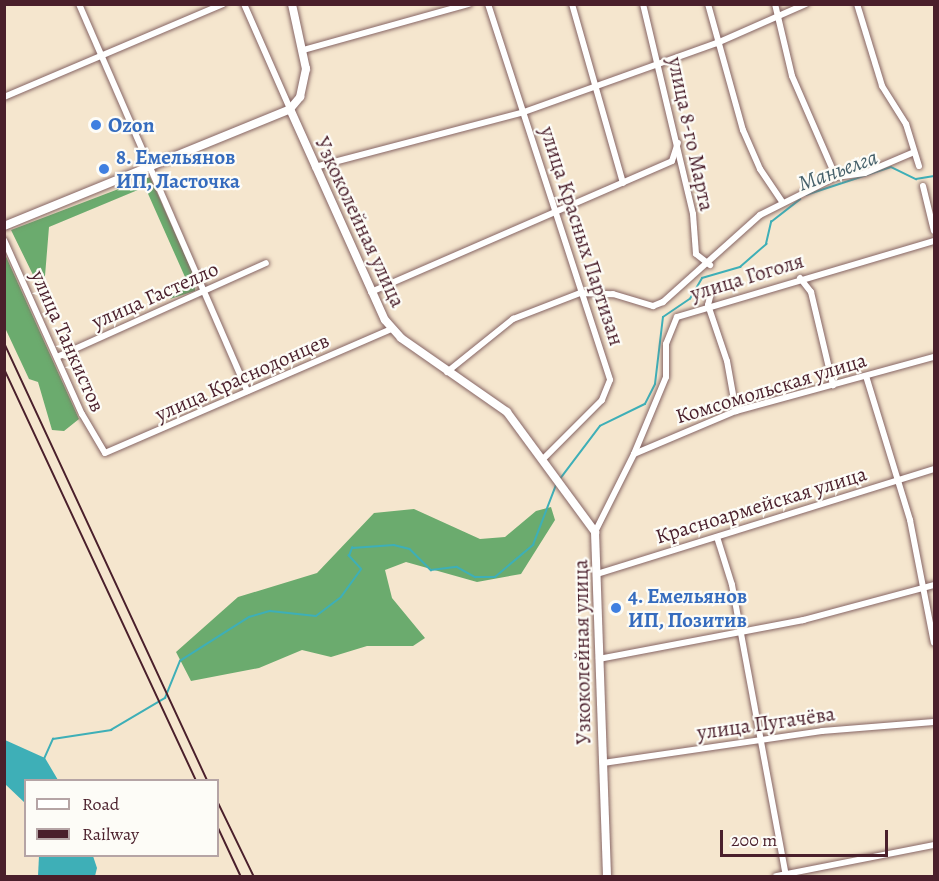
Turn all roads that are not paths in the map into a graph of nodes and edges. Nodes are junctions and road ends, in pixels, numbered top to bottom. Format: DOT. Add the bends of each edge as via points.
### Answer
graph roads {
  1 [pos="79,4"];
  2 [pos="223,4"];
  3 [pos="244,4"];
  4 [pos="292,4"];
  5 [pos="469,4"];
  6 [pos="488,4"];
  7 [pos="572,4"];
  8 [pos="643,4"];
  9 [pos="708,4"];
  10 [pos="775,4"];
  11 [pos="806,4"];
  12 [pos="856,4"];
  13 [pos="778,16"];
  14 [pos="717,43"];
  15 [pos="303,50"];
  16 [pos="102,57"];
  17 [pos="659,65"];
  18 [pos="594,86"];
  19 [pos="4,97"];
  20 [pos="290,109"];
  21 [pos="524,112"];
  22 [pos="678,143"];
  23 [pos="912,153"];
  24 [pos="150,166"];
  25 [pos="919,166"];
  26 [pos="315,167"];
  27 [pos="836,177"];
  28 [pos="623,183"];
  29 [pos="923,186"];
  30 [pos="783,202"];
  31 [pos="556,211"];
  32 [pos="4,226"];
  33 [pos="934,231"];
  34 [pos="4,240"];
  35 [pos="934,241"];
  36 [pos="266,263"];
  37 [pos="707,263"];
  38 [pos="800,278"];
  39 [pos="712,289"];
  40 [pos="204,290"];
  41 [pos="584,292"];
  42 [pos="369,293"];
  43 [pos="708,305"];
  44 [pos="391,329"];
  45 [pos="57,357"];
  46 [pos="934,357"];
  47 [pos="447,372"];
  48 [pos="866,376"];
  49 [pos="833,385"];
  50 [pos="247,391"];
  51 [pos="736,411"];
  52 [pos="105,453"];
  53 [pos="634,454"];
  54 [pos="545,458"];
  55 [pos="934,469"];
  56 [pos="896,480"];
  57 [pos="595,532"];
  58 [pos="717,537"];
  59 [pos="597,574"];
  60 [pos="934,585"];
  61 [pos="923,588"];
  62 [pos="740,634"];
  63 [pos="934,643"];
  64 [pos="599,659"];
  65 [pos="934,722"];
  66 [pos="761,741"];
  67 [pos="603,763"];
  68 [pos="934,845"];
  69 [pos="785,872"];
  70 [pos="607,876"];
  71 [pos="776,876"];
  1 -- 16 [label="street"];
  2 -- 16 [label="street"];
  3 -- 20 [label="street"];
  4 -- 15 [label="street"];
  5 -- 15 [label="street"];
  6 -- 21 [label="street, улица Красных Партизан"];
  7 -- 18 [label="street"];
  8 -- 17 [label="street, улица 8-го Марта"];
  9 -- 14 [label="street"];
  10 -- 13 [label="street"];
  11 -- 13 [label="street"];
  12 -- 23 [label="street" via="882,86 906,124"];
  13 -- 14 [label="street"];
  13 -- 27 [label="street" via="792,76"];
  14 -- 17 [label="street"];
  14 -- 30 [label="street" via="743,130 760,169"];
  15 -- 20 [label="street" via="304,83"];
  16 -- 19 [label="street"];
  16 -- 24 [label="street"];
  17 -- 18 [label="street"];
  17 -- 22 [label="street, улица 8-го Марта"];
  18 -- 21 [label="street"];
  18 -- 28 [label="street"];
  20 -- 24 [label="street"];
  20 -- 26 [label="street, Узкоколейная улица"];
  21 -- 26 [label="street"];
  21 -- 31 [label="street, улица Красных Партизан"];
  22 -- 28 [label="street" via="672,161"];
  22 -- 37 [label="street, улица 8-го Марта" via="696,254"];
  23 -- 25 [label="street"];
  23 -- 27 [label="street"];
  24 -- 32 [label="street"];
  24 -- 40 [label="street"];
  26 -- 42 [label="street, Узкоколейная улица"];
  27 -- 30 [label="street"];
  28 -- 31 [label="street"];
  29 -- 33 [label="street"];
  30 -- 37 [label="street"];
  31 -- 41 [label="street, улица Красных Партизан"];
  31 -- 42 [label="street"];
  34 -- 45 [label="street, улица Танкистов"];
  35 -- 38 [label="street, улица Гоголя"];
  36 -- 40 [label="street, улица Гастелло"];
  37 -- 41 [label="street" via="671,296 653,306"];
  38 -- 43 [label="street, улица Гоголя"];
  38 -- 49 [label="street" via="811,292"];
  39 -- 43 [label="street"];
  40 -- 45 [label="street, улица Гастелло"];
  40 -- 50 [label="street"];
  41 -- 47 [label="street" via="513,319"];
  41 -- 54 [label="street, улица Красных Партизан" via="609,370 608,390"];
  42 -- 44 [label="street, Узкоколейная улица"];
  43 -- 51 [label="street" via="728,361"];
  43 -- 53 [label="street, улица Гоголя" via="670,324 666,377"];
  44 -- 47 [label="street, Узкоколейная улица"];
  44 -- 50 [label="street, улица Краснодонцев"];
  45 -- 52 [label="street, улица Танкистов"];
  46 -- 48 [label="street, Комсомольская улица"];
  47 -- 54 [label="street, Узкоколейная улица" via="507,412"];
  48 -- 49 [label="street, Комсомольская улица"];
  48 -- 56 [label="street"];
  49 -- 51 [label="street, Комсомольская улица"];
  50 -- 52 [label="street, улица Краснодонцев"];
  51 -- 53 [label="street, Комсомольская улица"];
  53 -- 57 [label="street"];
  54 -- 57 [label="street, Узкоколейная улица"];
  55 -- 56 [label="street, Красноармейская улица"];
  56 -- 58 [label="street, Красноармейская улица"];
  56 -- 61 [label="street"];
  57 -- 59 [label="street, Узкоколейная улица"];
  58 -- 59 [label="street, Красноармейская улица"];
  58 -- 62 [label="street"];
  59 -- 64 [label="street, Узкоколейная улица"];
  60 -- 61 [label="street"];
  61 -- 62 [label="street"];
  61 -- 63 [label="street"];
  62 -- 64 [label="street"];
  62 -- 66 [label="street"];
  64 -- 67 [label="street, Узкоколейная улица"];
  65 -- 66 [label="street, улица Пугачёва"];
  66 -- 67 [label="street, улица Пугачёва"];
  66 -- 69 [label="street"];
  67 -- 70 [label="street, Узкоколейная улица"];
  68 -- 69 [label="street"];
  69 -- 71 [label="street"];
}
